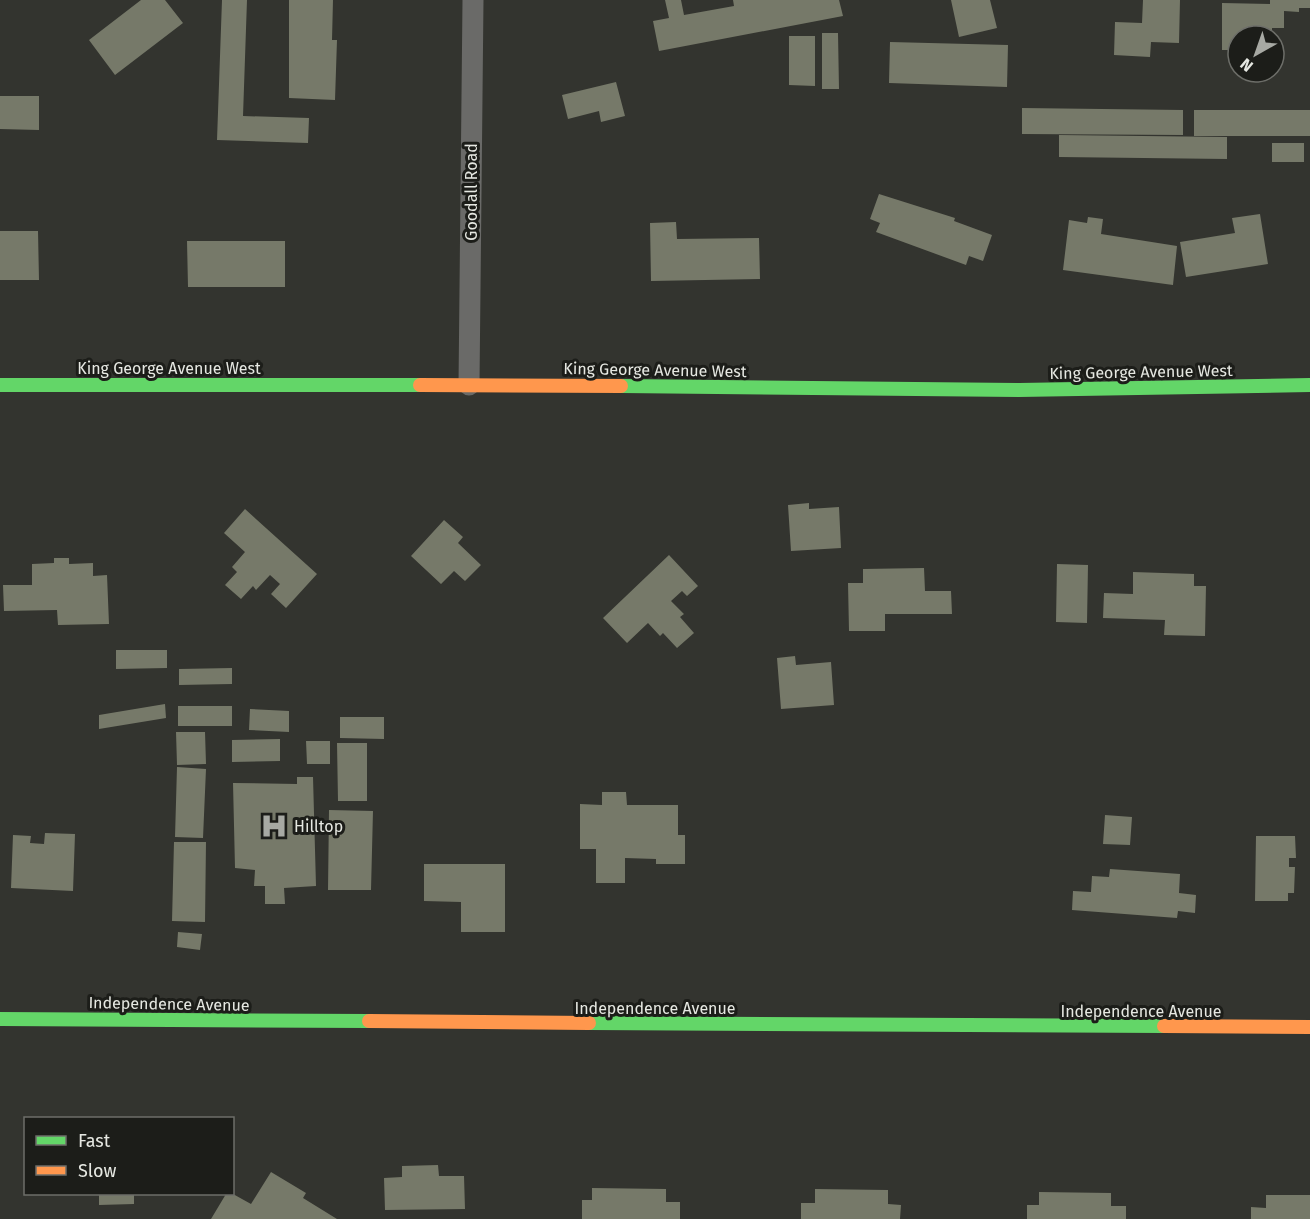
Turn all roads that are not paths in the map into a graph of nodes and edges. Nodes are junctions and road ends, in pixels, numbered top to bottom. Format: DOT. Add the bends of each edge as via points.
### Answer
graph roads {
  1 [pos="473,0"];
  2 [pos="0,385"];
  3 [pos="469,385"];
  4 [pos="1310,385"];
  5 [pos="0,1019"];
  6 [pos="1310,1028"];
  1 -- 3 [label="street, Goodall Road"];
  2 -- 3 [label="street, King George Avenue West"];
  3 -- 4 [label="street, King George Avenue West" via="1007,390"];
  5 -- 6 [label="street, Independence Avenue"];
}
